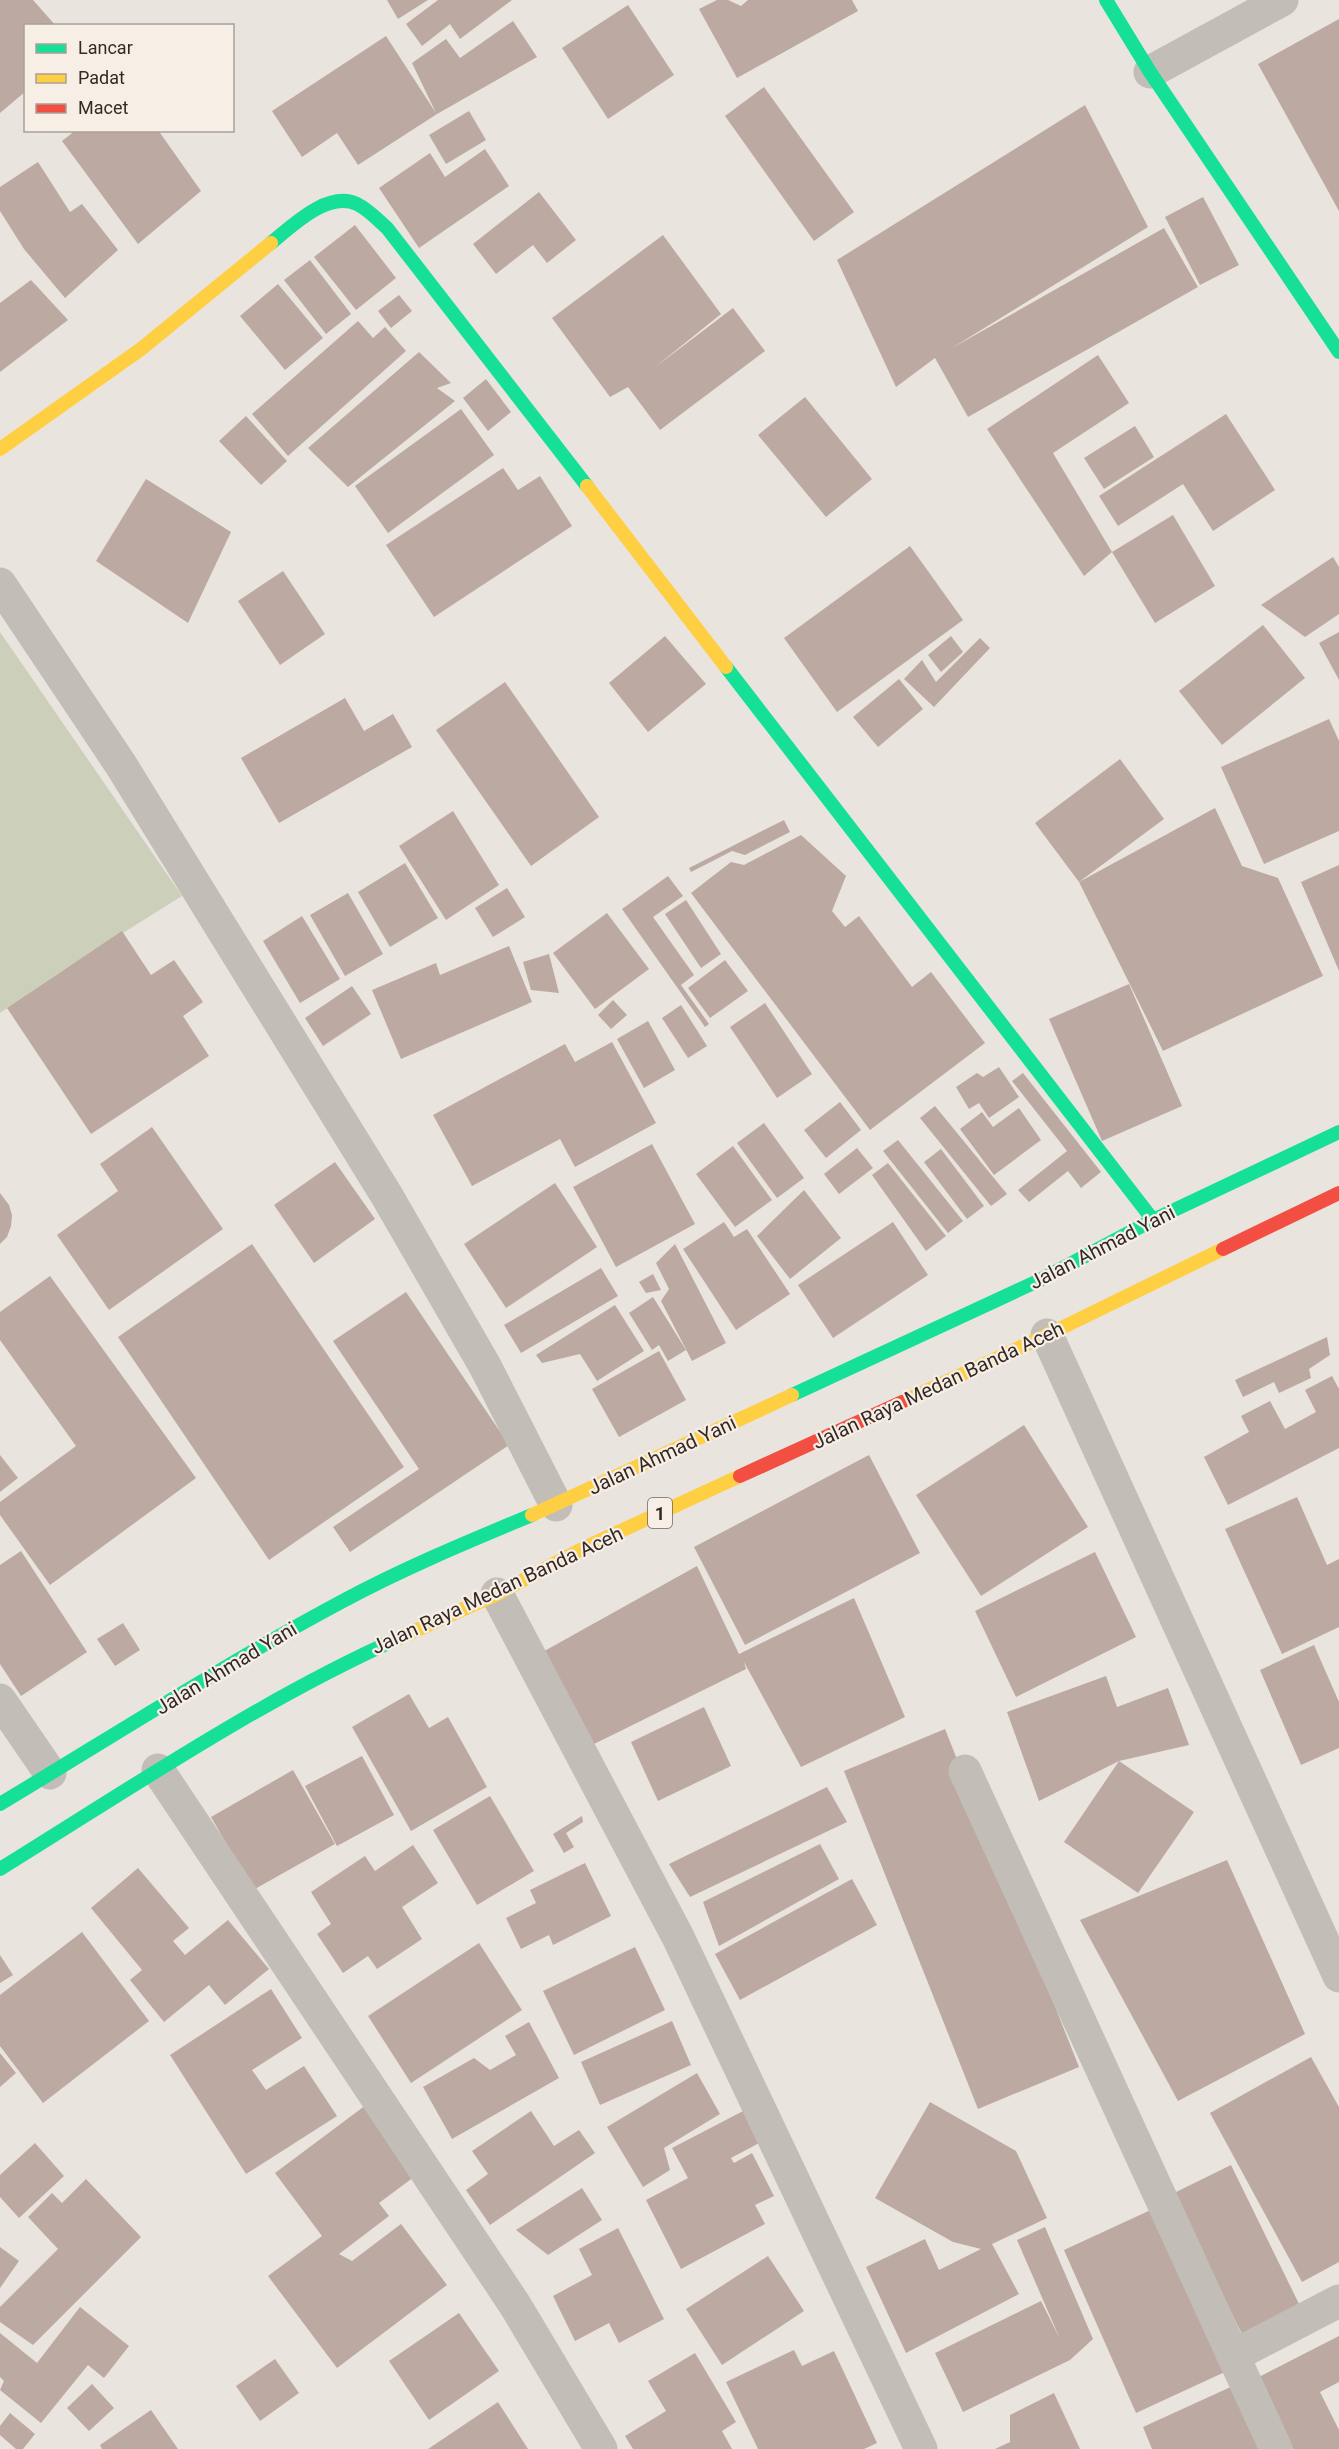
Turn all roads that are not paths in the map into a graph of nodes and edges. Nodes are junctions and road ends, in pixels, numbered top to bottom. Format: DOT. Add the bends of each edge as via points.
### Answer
graph roads {
  1 [pos="1106,0"];
  2 [pos="1282,0"];
  3 [pos="1150,72"];
  4 [pos="1339,352"];
  5 [pos="0,449"];
  6 [pos="0,584"];
  7 [pos="1339,1132"];
  8 [pos="1339,1192"];
  9 [pos="1153,1220"];
  10 [pos="1047,1335"];
  11 [pos="556,1505"];
  12 [pos="497,1593"];
  13 [pos="0,1700"];
  14 [pos="158,1770"];
  15 [pos="965,1772"];
  16 [pos="50,1773"];
  17 [pos="0,1804"];
  18 [pos="0,1869"];
  19 [pos="1339,1976"];
  20 [pos="1339,2301"];
  21 [pos="1233,2356"];
  22 [pos="601,2449"];
  23 [pos="921,2449"];
  24 [pos="1276,2449"];
  1 -- 3 [label="main road"];
  2 -- 3 [label="street"];
  3 -- 4 [label="main road"];
  5 -- 9 [label="main road" via="141,349 307,213 334,201 347,200 363,206 387,228"];
  6 -- 11 [label="street" via="121,765 387,1196 485,1365"];
  7 -- 9 [label="main road, Jalan Ahmad Yani"];
  8 -- 10 [label="main road, Jalan Raya Medan Banda Aceh / 1"];
  9 -- 11 [label="main road, Jalan Ahmad Yani" via="1040,1280"];
  10 -- 12 [label="main road, Jalan Raya Medan Banda Aceh / 1" via="588,1546"];
  10 -- 19 [label="street"];
  11 -- 16 [label="main road, Jalan Ahmad Yani" via="439,1554 342,1601"];
  12 -- 14 [label="main road, Jalan Raya Medan Banda Aceh / 1" via="352,1659 251,1713"];
  12 -- 23 [label="street" via="678,1937"];
  13 -- 16 [label="street"];
  14 -- 18 [label="main road, Jalan Raya Medan Banda Aceh / 1"];
  14 -- 22 [label="street" via="515,2305"];
  15 -- 21 [label="street"];
  16 -- 17 [label="main road, Jalan Ahmad Yani"];
  20 -- 21 [label="street"];
  21 -- 24 [label="street"];
}
